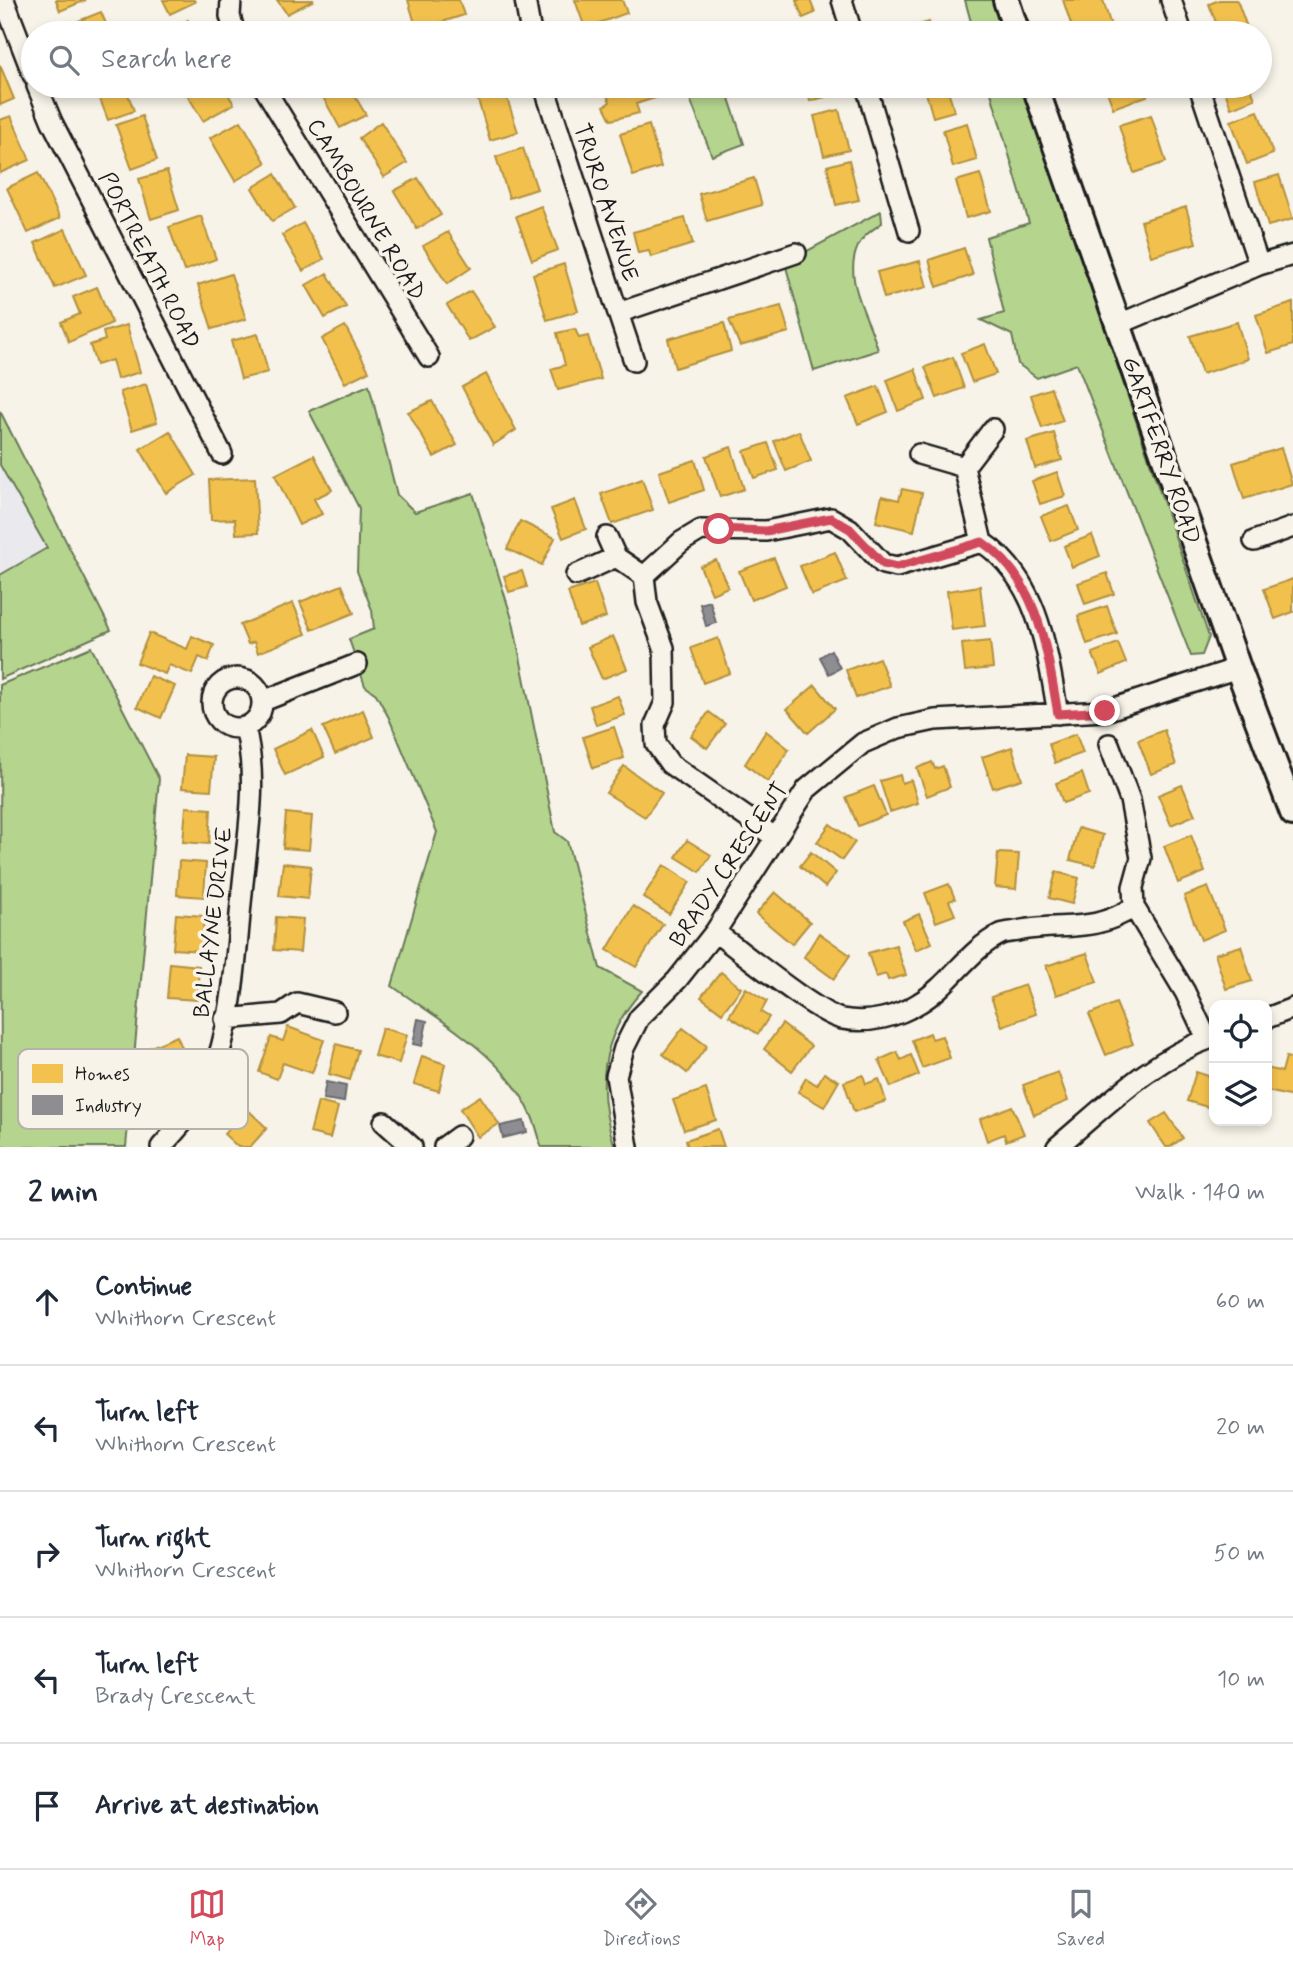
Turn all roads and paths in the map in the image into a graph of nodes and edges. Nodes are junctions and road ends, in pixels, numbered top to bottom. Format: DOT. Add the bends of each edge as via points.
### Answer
graph roads {
  1 [pos="4,0"];
  2 [pos="231,0"];
  3 [pos="525,0"];
  4 [pos="842,0"];
  5 [pos="1006,0"];
  6 [pos="1171,0"];
  7 [pos="231,21"];
  8 [pos="529,21"];
  9 [pos="848,21"];
  10 [pos="1013,21"];
  11 [pos="1178,21"];
  12 [pos="21,44"];
  13 [pos="42,98"];
  14 [pos="270,98"];
  15 [pos="548,98"];
  16 [pos="870,98"];
  17 [pos="1039,98"];
  18 [pos="1203,98"];
  19 [pos="909,231"];
  20 [pos="796,253"];
  21 [pos="1293,255"];
  22 [pos="1259,265"];
  23 [pos="618,313"];
  24 [pos="1117,325"];
  25 [pos="429,358"];
  26 [pos="634,361"];
  27 [pos="195,404"];
  28 [pos="176,412"];
  29 [pos="993,429"];
  30 [pos="222,454"];
  31 [pos="919,454"];
  32 [pos="964,467"];
  33 [pos="1293,527"];
  34 [pos="607,537"];
  35 [pos="1254,541"];
  36 [pos="982,542"];
  37 [pos="616,557"];
  38 [pos="576,575"];
  39 [pos="644,576"];
  40 [pos="357,664"];
  41 [pos="1238,668"];
  42 [pos="262,701"];
  43 [pos="1058,714"];
  44 [pos="245,728"];
  45 [pos="1110,744"];
  46 [pos="1293,813"];
  47 [pos="776,838"];
  48 [pos="1134,906"];
  49 [pos="715,932"];
  50 [pos="1293,1008"];
  51 [pos="335,1012"];
  52 [pos="1272,1016"];
  53 [pos="225,1019"];
  54 [pos="1209,1034"];
  55 [pos="1209,1039"];
  56 [pos="218,1049"];
  57 [pos="384,1122"];
  58 [pos="177,1129"];
  59 [pos="1065,1144"];
  60 [pos="162,1147"];
  61 [pos="412,1147"];
  62 [pos="628,1147"];
  1 -- 12 [label="street"];
  2 -- 7 [label="street"];
  3 -- 8 [label="street"];
  4 -- 9 [label="street"];
  5 -- 10 [label="street"];
  6 -- 11 [label="street"];
  13 -- 27 [label="street, PORTREATH ROAD"];
  14 -- 25 [label="street, CAMBOURNE ROAD"];
  15 -- 23 [label="street, TRURO AVENUE"];
  16 -- 19 [label="street"];
  17 -- 24 [label="street, GARTFERRY ROAD"];
  18 -- 22 [label="street"];
  20 -- 23 [label="street, TRURO AVENUE"];
  21 -- 22 [label="street"];
  22 -- 24 [label="street"];
  23 -- 26 [label="street"];
  24 -- 41 [label="street, GARTFERRY ROAD"];
  27 -- 28 [label="street"];
  27 -- 30 [label="street, PORTREATH ROAD"];
  29 -- 32 [label="street"];
  31 -- 32 [label="street"];
  32 -- 36 [label="street"];
  33 -- 35 [label="street"];
  34 -- 37 [label="street"];
  36 -- 39 [label="street" via="897,567 883,564 850,529 831,518 766,531 701,530"];
  36 -- 43 [label="street" via="1013,568 1028,593 1048,653"];
  37 -- 38 [label="street"];
  37 -- 39 [label="street"];
  39 -- 47 [label="street" via="647,602 664,648 665,702 655,725 656,744 670,764"];
  40 -- 42 [label="street"];
  41 -- 43 [label="street, BRADY CRESCENT" via="1105,711"];
  41 -- 46 [label="street, GARTFERRY ROAD"];
  42 -- 44 [label="street" via="261,712"];
  42 -- 44 [label="street" via="250,681 233,678 218,686 212,701 216,717 228,728"];
  43 -- 47 [label="street, BRADY CRESCENT" via="934,720 863,743 807,789"];
  44 -- 53 [label="street, BALLAYNE DRIVE" via="253,784"];
  45 -- 48 [label="street" via="1130,800 1140,858 1132,887"];
  47 -- 49 [label="street, BRADY CRESCENT"];
  48 -- 49 [label="street" via="1105,923 1002,934 920,1003 890,1017 866,1021 840,1019"];
  48 -- 54 [label="street"];
  49 -- 62 [label="street, BRADY CRESCENT" via="639,1018 624,1048 616,1076"];
  50 -- 52 [label="street"];
  51 -- 53 [label="street" via="297,1003 281,1014"];
  53 -- 56 [label="street, BALLAYNE DRIVE"];
  55 -- 59 [label="street" via="1172,1054 1100,1108"];
  57 -- 61 [label="street"];
  58 -- 60 [label="street, BALLAYNE DRIVE"];
}
